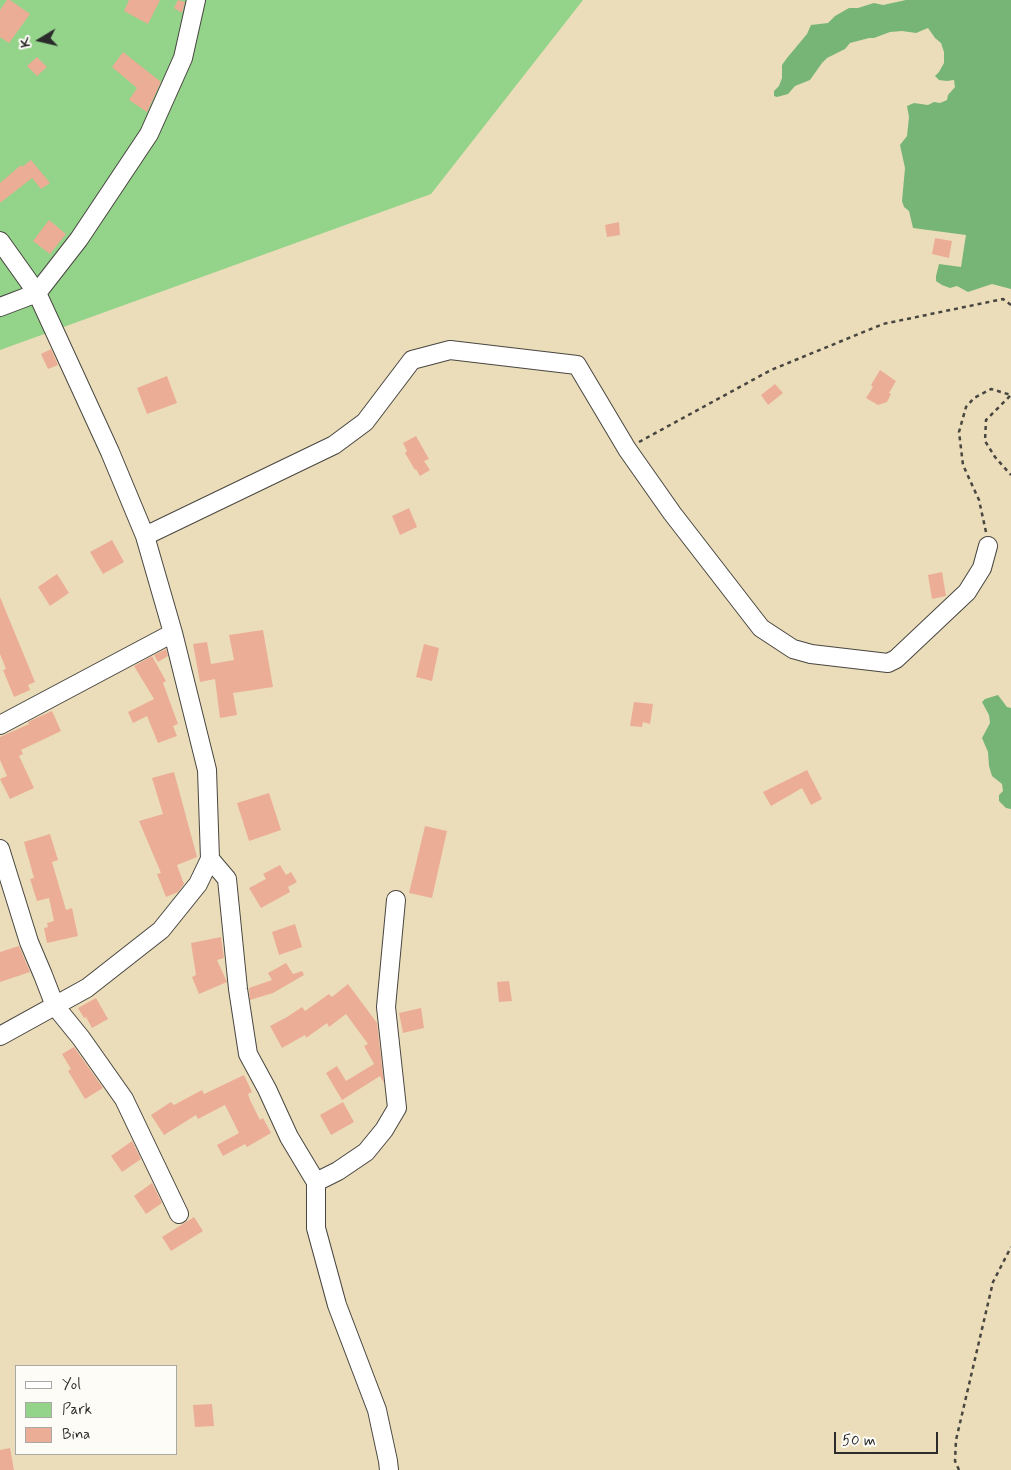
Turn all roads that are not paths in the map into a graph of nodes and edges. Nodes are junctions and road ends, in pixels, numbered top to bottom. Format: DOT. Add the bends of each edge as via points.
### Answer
graph roads {
  1 [pos="196,0"];
  2 [pos="0,241"];
  3 [pos="37,293"];
  4 [pos="0,308"];
  5 [pos="145,536"];
  6 [pos="988,546"];
  7 [pos="173,633"];
  8 [pos="0,725"];
  9 [pos="0,849"];
  10 [pos="210,859"];
  11 [pos="396,900"];
  12 [pos="55,1006"];
  13 [pos="0,1036"];
  14 [pos="316,1182"];
  15 [pos="179,1214"];
  16 [pos="389,1470"];
  1 -- 3 [label="street" via="183,58 150,134 79,239"];
  2 -- 3 [label="street"];
  3 -- 4 [label="street"];
  3 -- 5 [label="street"];
  5 -- 6 [label="street" via="334,445 365,422 412,360 450,350 577,365 627,449 672,513 761,628 793,649 888,663 896,659 967,592 982,568"];
  5 -- 7 [label="street"];
  7 -- 8 [label="street"];
  7 -- 10 [label="street" via="207,770"];
  9 -- 12 [label="street" via="29,942"];
  10 -- 12 [label="street" via="198,884 161,930 87,988"];
  10 -- 14 [label="street" via="227,879 248,1054"];
  11 -- 14 [label="street" via="386,1007 397,1108 366,1152"];
  12 -- 13 [label="street"];
  12 -- 15 [label="street" via="124,1099"];
  14 -- 16 [label="street" via="316,1228 336,1305 377,1410"];
}
